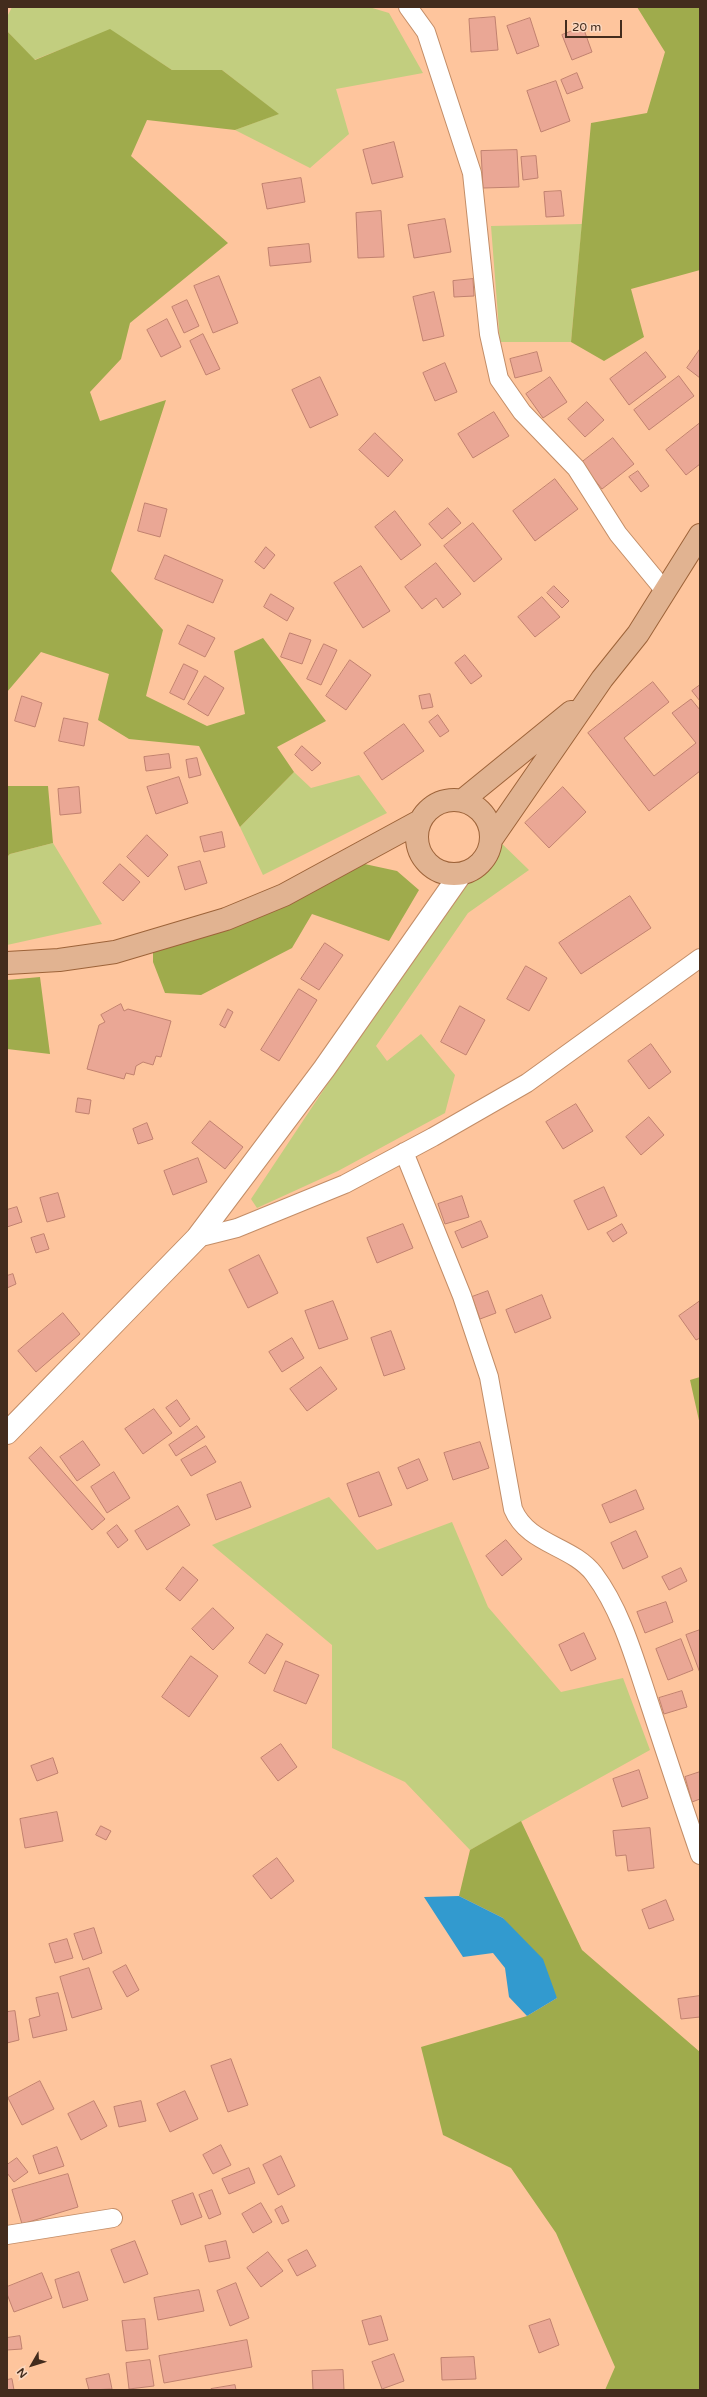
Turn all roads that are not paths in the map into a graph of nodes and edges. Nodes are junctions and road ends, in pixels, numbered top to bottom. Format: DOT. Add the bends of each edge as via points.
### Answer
graph roads {
  1 [pos="408,7"];
  2 [pos="700,535"];
  3 [pos="665,591"];
  4 [pos="591,696"];
  5 [pos="463,800"];
  6 [pos="420,821"];
  7 [pos="493,837"];
  8 [pos="460,875"];
  9 [pos="700,958"];
  10 [pos="7,963"];
  11 [pos="404,1152"];
  12 [pos="198,1238"];
  13 [pos="7,1434"];
  14 [pos="700,1855"];
  15 [pos="113,2218"];
  16 [pos="7,2235"];
  1 -- 3 [label="street" via="426,32 472,173 489,334 500,379 522,412 576,468 618,534"];
  2 -- 3 [label="main road"];
  3 -- 4 [label="main road" via="638,634"];
  4 -- 5 [label="main road"];
  4 -- 7 [label="main road"];
  5 -- 6 [label="main road" via="446,800 431,808"];
  5 -- 7 [label="main road" via="478,808 489,821"];
  6 -- 8 [label="main road" via="416,838 428,866 442,874"];
  6 -- 10 [label="main road" via="284,895 226,919 115,952 59,960"];
  7 -- 8 [label="main road" via="487,853 475,868"];
  8 -- 12 [label="street" via="324,1069"];
  9 -- 11 [label="street" via="527,1083"];
  11 -- 12 [label="street" via="345,1184 237,1228"];
  11 -- 14 [label="street" via="462,1296 489,1377 513,1509 519,1522 530,1532 581,1561 594,1573 606,1594 628,1639"];
  12 -- 13 [label="street"];
  15 -- 16 [label="street"];
}
